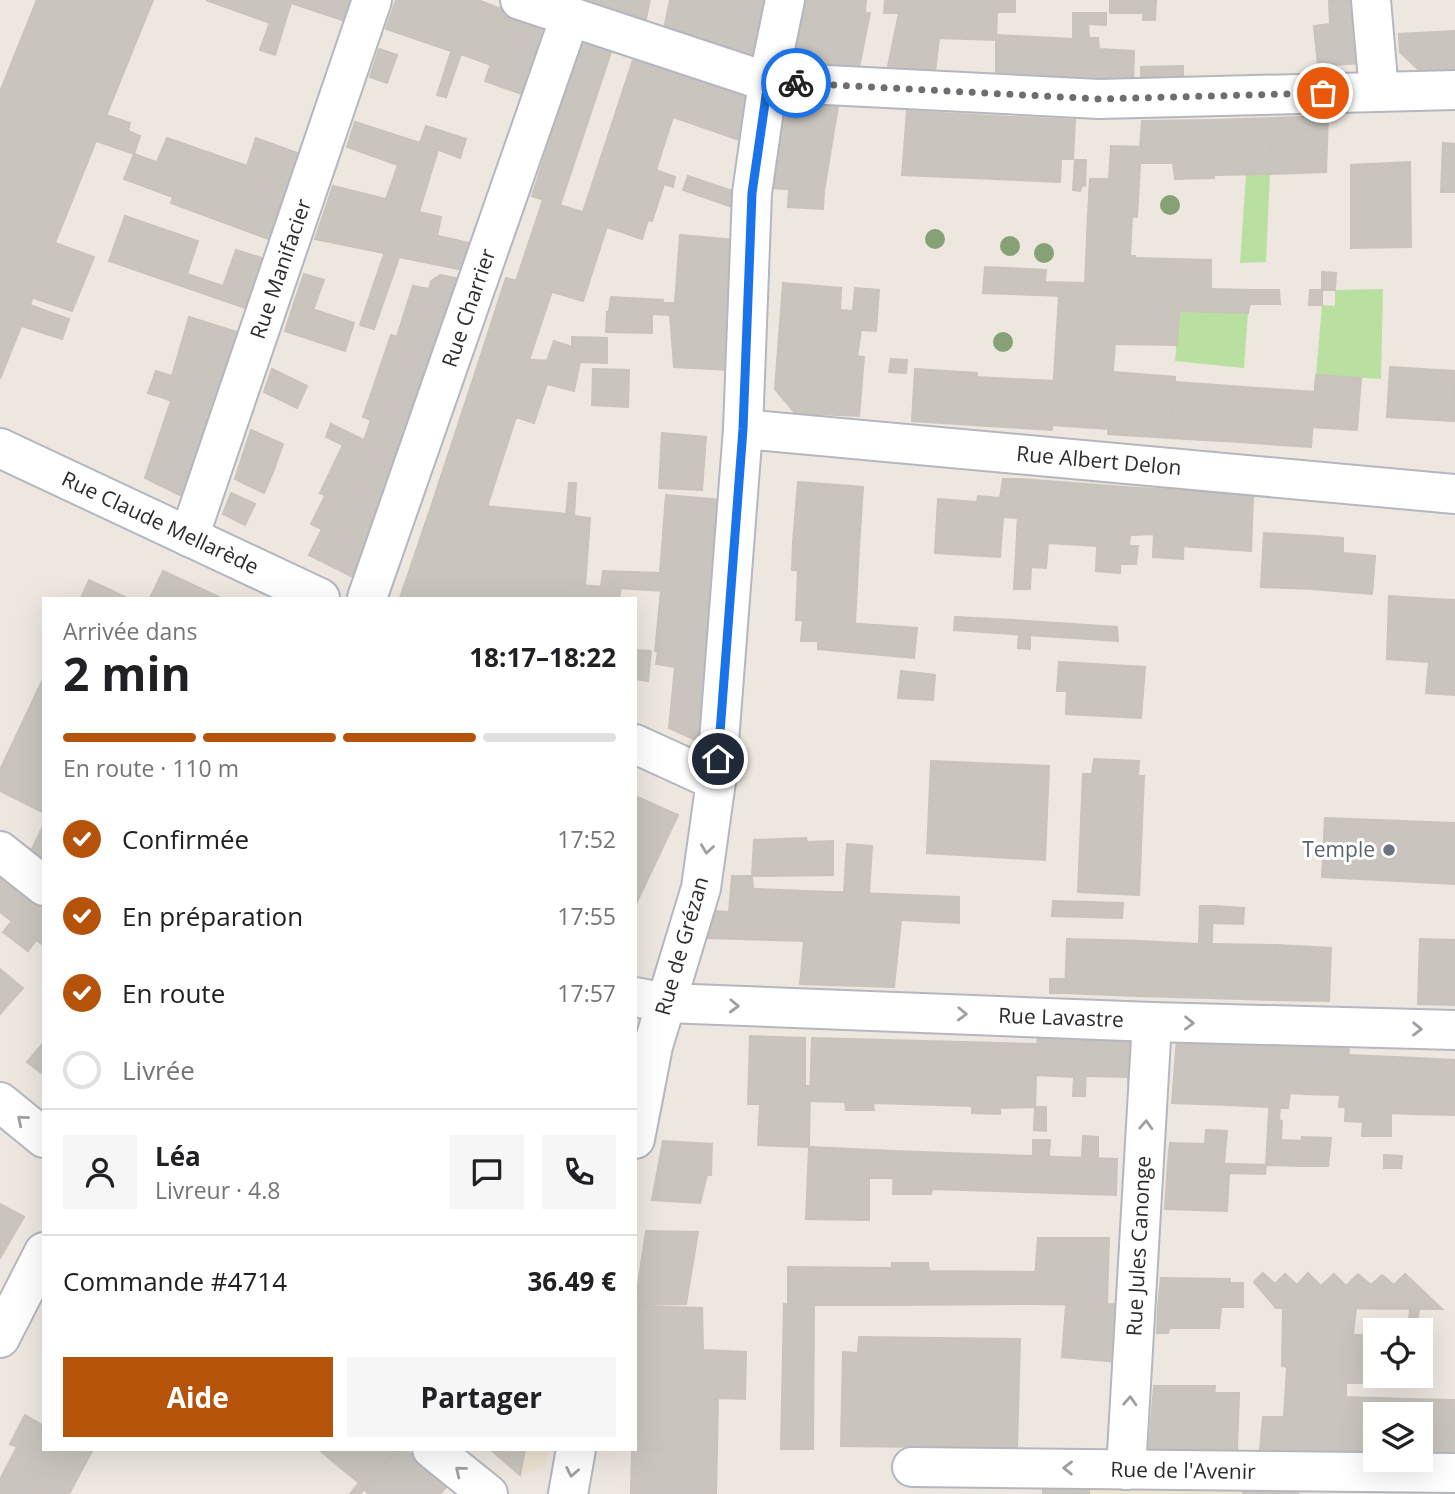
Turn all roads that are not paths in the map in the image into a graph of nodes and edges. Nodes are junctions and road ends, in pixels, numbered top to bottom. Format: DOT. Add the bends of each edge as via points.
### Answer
graph roads {
  1 [pos="372,0"];
  2 [pos="520,0"];
  3 [pos="785,0"];
  4 [pos="1371,0"];
  5 [pos="570,17"];
  6 [pos="768,82"];
  7 [pos="1455,90"];
  8 [pos="1379,92"];
  9 [pos="743,429"];
  10 [pos="0,448"];
  11 [pos="1455,494"];
  12 [pos="189,537"];
  13 [pos="318,597"];
  14 [pos="368,597"];
  15 [pos="637,745"];
  16 [pos="716,781"];
  17 [pos="0,851"];
  18 [pos="42,884"];
  19 [pos="651,1000"];
  20 [pos="1152,1022"];
  21 [pos="1455,1030"];
  22 [pos="0,1102"];
  23 [pos="637,1129"];
  24 [pos="42,1136"];
  25 [pos="42,1256"];
  26 [pos="0,1338"];
  27 [pos="434,1451"];
  28 [pos="576,1451"];
  29 [pos="912,1468"];
  30 [pos="1126,1469"];
  31 [pos="1455,1473"];
  32 [pos="1016,1481"];
  33 [pos="1321,1483"];
  34 [pos="488,1494"];
  35 [pos="568,1494"];
  1 -- 12 [label="street, Rue Manifacier"];
  2 -- 5 [label="street"];
  3 -- 6 [label="street, Rue de Grézan"];
  4 -- 8 [label="street"];
  5 -- 6 [label="street"];
  5 -- 14 [label="street, Rue Charrier"];
  6 -- 8 [label="street" via="1099,99"];
  6 -- 9 [label="street, Rue de Grézan" via="752,193"];
  7 -- 8 [label="street"];
  9 -- 11 [label="street, Rue Albert Delon"];
  9 -- 16 [label="street, Rue de Grézan"];
  10 -- 12 [label="street, Rue Claude Mellarède"];
  12 -- 13 [label="street, Rue Claude Mellarède"];
  15 -- 16 [label="street"];
  16 -- 19 [label="street, Rue de Grézan, one-way" via="701,888"];
  17 -- 18 [label="street"];
  19 -- 20 [label="street, Rue Lavastre, one-way"];
  19 -- 23 [label="street, Rue de Grézan" via="653,1046"];
  20 -- 21 [label="street, Rue Lavastre, one-way"];
  30 -- 20 [label="street, Rue Jules Canonge, one-way"];
  24 -- 22 [label="street, one-way"];
  25 -- 26 [label="street"];
  34 -- 27 [label="street, one-way"];
  28 -- 35 [label="street, one-way"];
  29 -- 32 [label="street, Rue de l'Avenir"];
  30 -- 32 [label="street, Rue de l'Avenir, one-way"];
  30 -- 33 [label="street, Rue de l'Avenir"];
  31 -- 33 [label="street, Rue de l'Avenir"];
}
